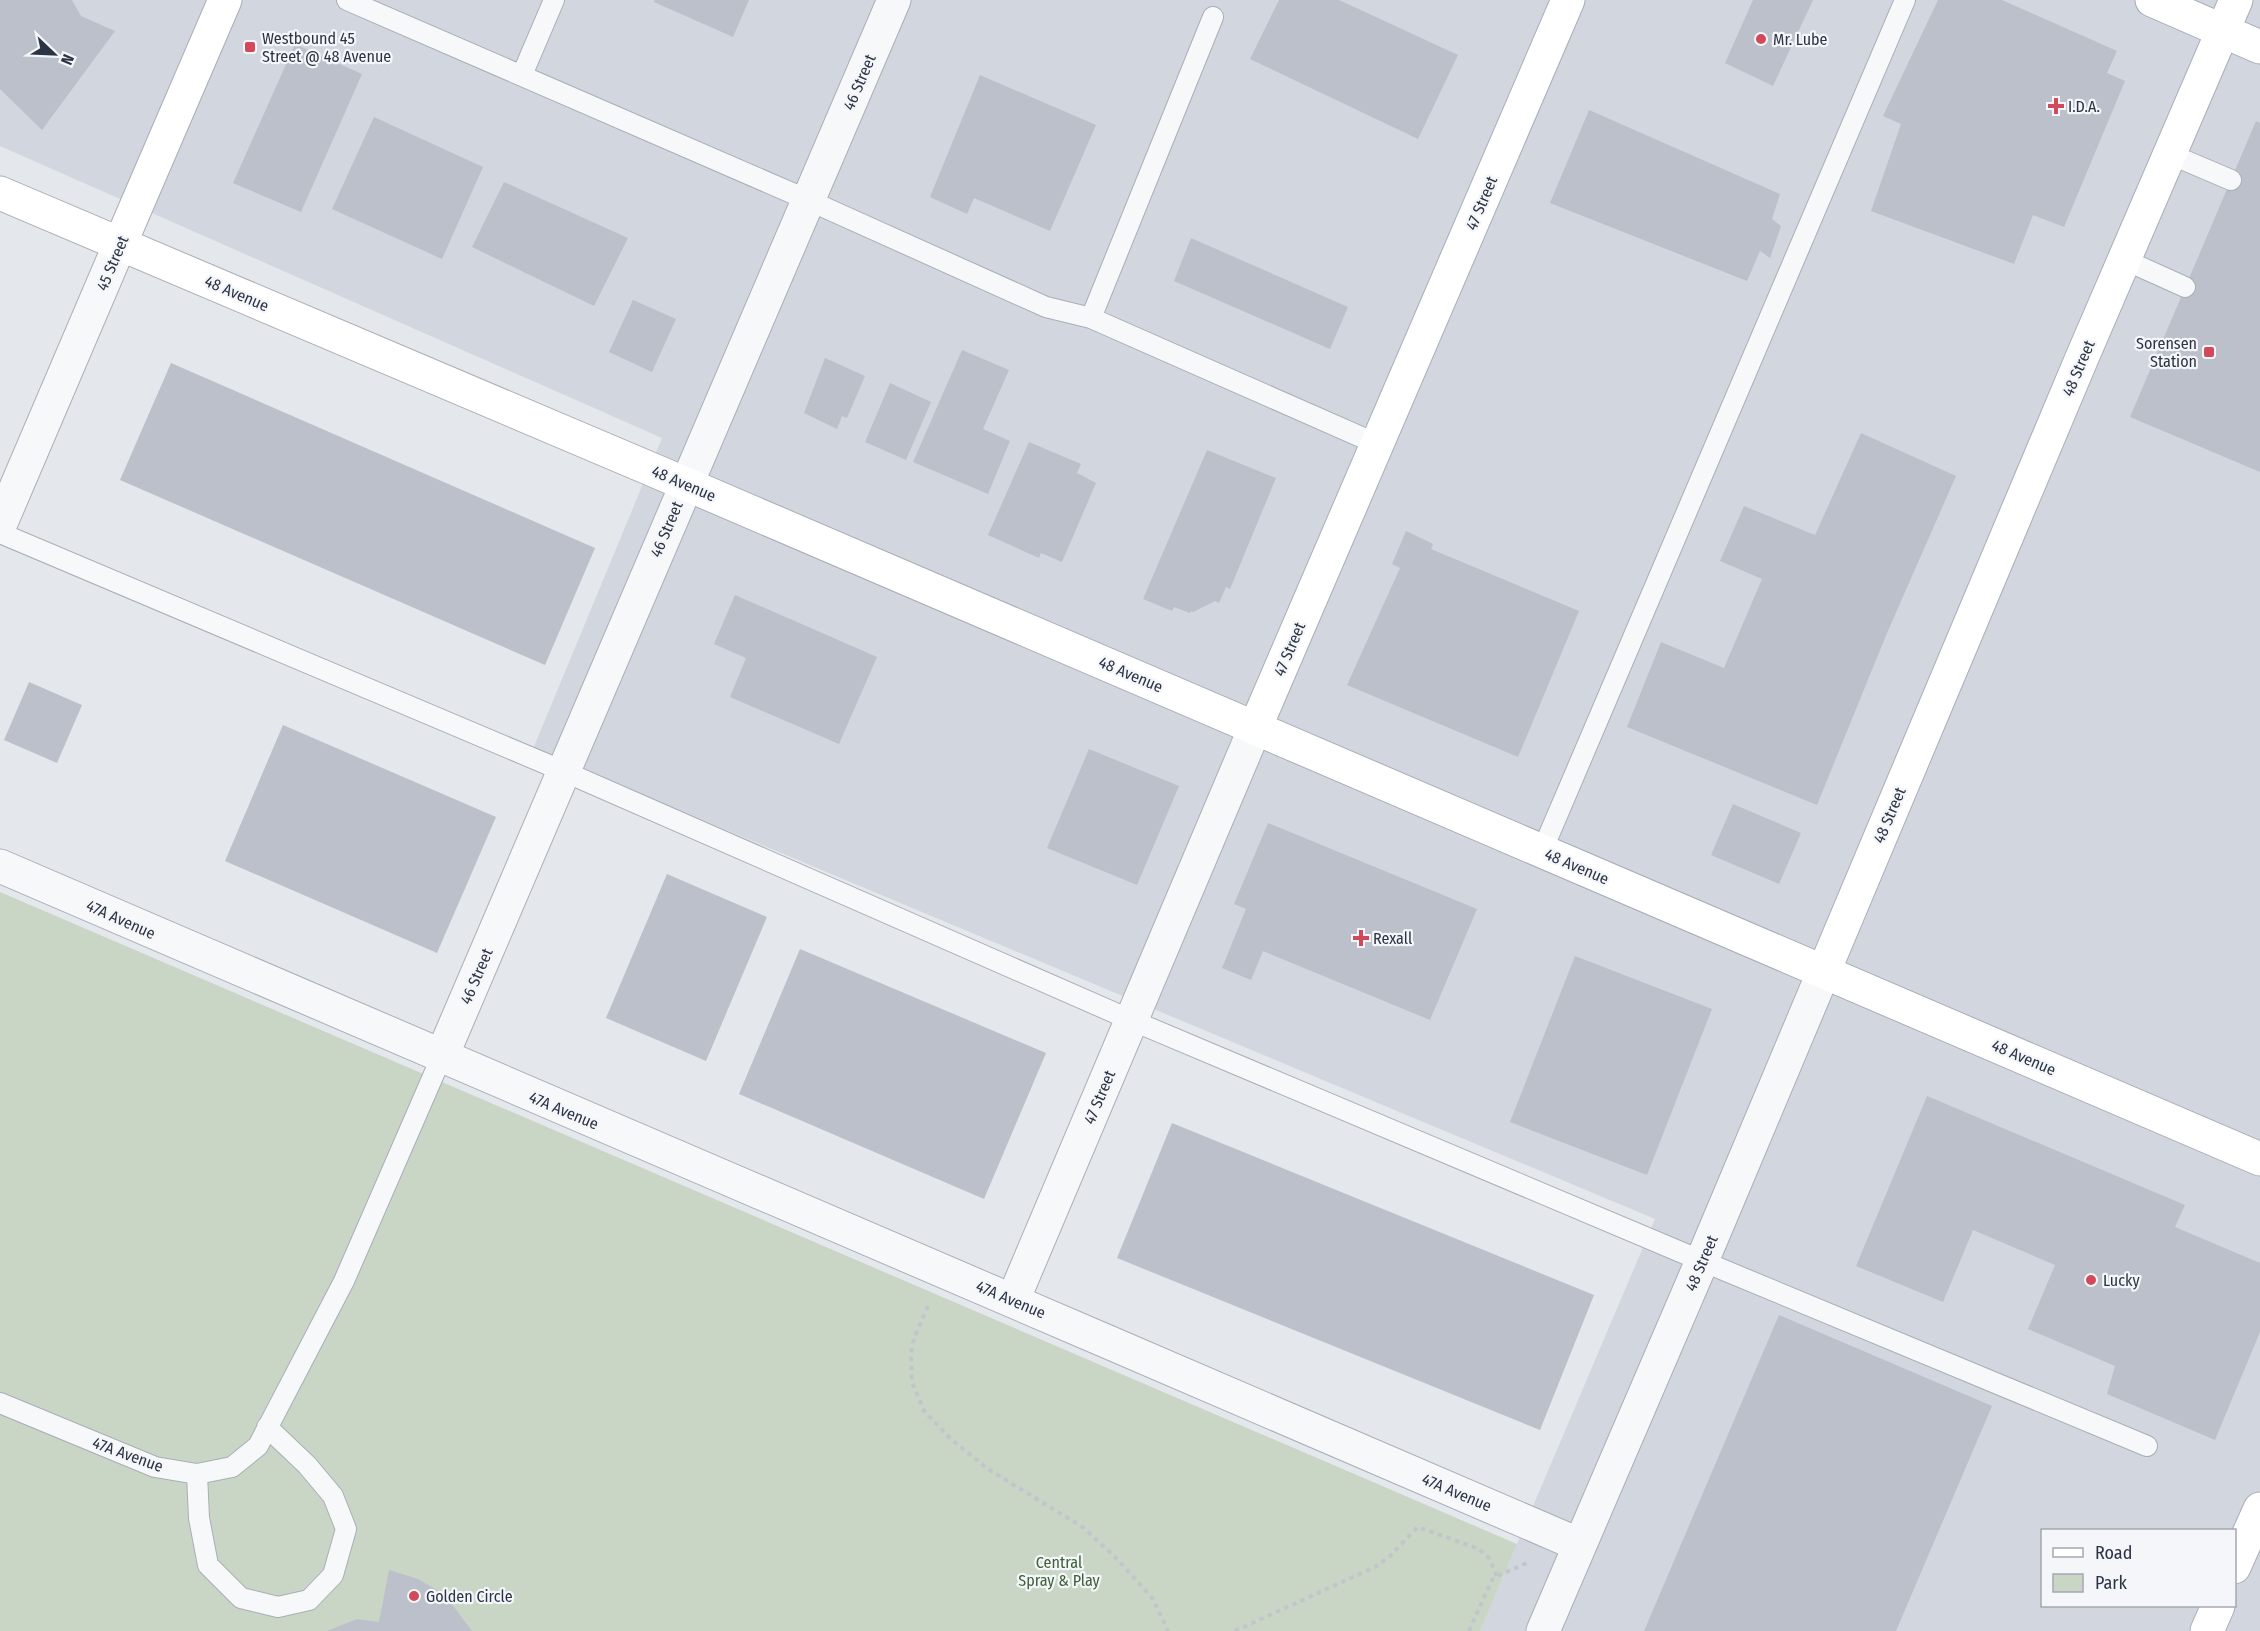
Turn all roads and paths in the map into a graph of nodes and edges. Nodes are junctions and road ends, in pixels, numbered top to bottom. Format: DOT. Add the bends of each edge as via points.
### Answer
graph roads {
  1 [pos="225,0"];
  2 [pos="347,0"];
  3 [pos="554,0"];
  4 [pos="894,0"];
  5 [pos="1568,0"];
  6 [pos="1905,0"];
  7 [pos="2152,0"];
  8 [pos="2236,0"];
  9 [pos="1213,17"];
  10 [pos="2223,31"];
  11 [pos="2260,47"];
  12 [pos="522,75"];
  13 [pos="2170,154"];
  14 [pos="2231,180"];
  15 [pos="0,193"];
  16 [pos="808,200"];
  17 [pos="120,244"];
  18 [pos="2125,260"];
  19 [pos="2186,287"];
  20 [pos="1090,318"];
  21 [pos="1377,444"];
  22 [pos="686,484"];
  23 [pos="0,525"];
  24 [pos="0,533"];
  25 [pos="1255,728"];
  26 [pos="563,771"];
  27 [pos="1542,851"];
  28 [pos="0,866"];
  29 [pos="1824,971"];
  30 [pos="1131,1020"];
  31 [pos="441,1058"];
  32 [pos="2260,1159"];
  33 [pos="1702,1261"];
  34 [pos="1013,1300"];
  35 [pos="928,1305"];
  36 [pos="0,1403"];
  37 [pos="267,1427"];
  38 [pos="2147,1446"];
  39 [pos="197,1474"];
  40 [pos="2260,1509"];
  41 [pos="1580,1545"];
  42 [pos="2236,1565"];
  43 [pos="1514,1568"];
  44 [pos="1497,1575"];
  45 [pos="2217,1607"];
  46 [pos="1168,1631"];
  47 [pos="1235,1631"];
  48 [pos="1469,1631"];
  49 [pos="1543,1631"];
  50 [pos="2207,1631"];
  1 -- 17 [label="street, 45 Street"];
  2 -- 12 [label="lane"];
  3 -- 12 [label="lane"];
  4 -- 16 [label="street, 46 Street"];
  5 -- 21 [label="street, 47 Street"];
  6 -- 27 [label="lane"];
  7 -- 10 [label="street"];
  8 -- 10 [label="street, 48 Street"];
  9 -- 20 [label="lane"];
  10 -- 11 [label="street"];
  10 -- 13 [label="street, 48 Street"];
  12 -- 16 [label="lane"];
  13 -- 14 [label="lane"];
  13 -- 18 [label="street, 48 Street"];
  15 -- 17 [label="street, 48 Avenue"];
  16 -- 20 [label="lane" via="1046,307"];
  16 -- 22 [label="street, 46 Street"];
  17 -- 22 [label="street, 48 Avenue"];
  17 -- 23 [label="street, 45 Street"];
  18 -- 19 [label="lane"];
  18 -- 29 [label="street, 48 Street"];
  20 -- 21 [label="lane"];
  21 -- 25 [label="street, 47 Street"];
  22 -- 25 [label="street, 48 Avenue"];
  22 -- 26 [label="street, 46 Street"];
  24 -- 26 [label="lane"];
  25 -- 27 [label="street, 48 Avenue"];
  25 -- 30 [label="street, 47 Street"];
  26 -- 30 [label="lane"];
  26 -- 31 [label="street, 46 Street"];
  27 -- 29 [label="street, 48 Avenue"];
  28 -- 31 [label="street, 47A Avenue"];
  29 -- 32 [label="street, 48 Avenue"];
  29 -- 33 [label="street, 48 Street"];
  30 -- 33 [label="lane"];
  30 -- 34 [label="street, 47 Street"];
  31 -- 34 [label="street, 47A Avenue"];
  31 -- 37 [label="lane, 47A Avenue" via="344,1281"];
  33 -- 38 [label="lane"];
  33 -- 41 [label="street, 48 Street"];
  34 -- 41 [label="street, 47A Avenue"];
  35 -- 46 [label="path" via="911,1353 912,1382 924,1411 988,1469 1084,1528 1153,1599"];
  36 -- 39 [label="lane, 47A Avenue" via="155,1467"];
  37 -- 39 [label="lane, 47A Avenue" via="258,1446 232,1467"];
  37 -- 39 [label="lane" via="333,1496 346,1529 333,1575 309,1600 278,1607 242,1598 208,1565 199,1518"];
  40 -- 42 [label="street"];
  41 -- 49 [label="street, 48 Street"];
  43 -- 44 [label="path"];
  44 -- 47 [label="path" via="1489,1558 1479,1549 1418,1527 1375,1567"];
  44 -- 48 [label="path"];
  45 -- 50 [label="street"];
}
